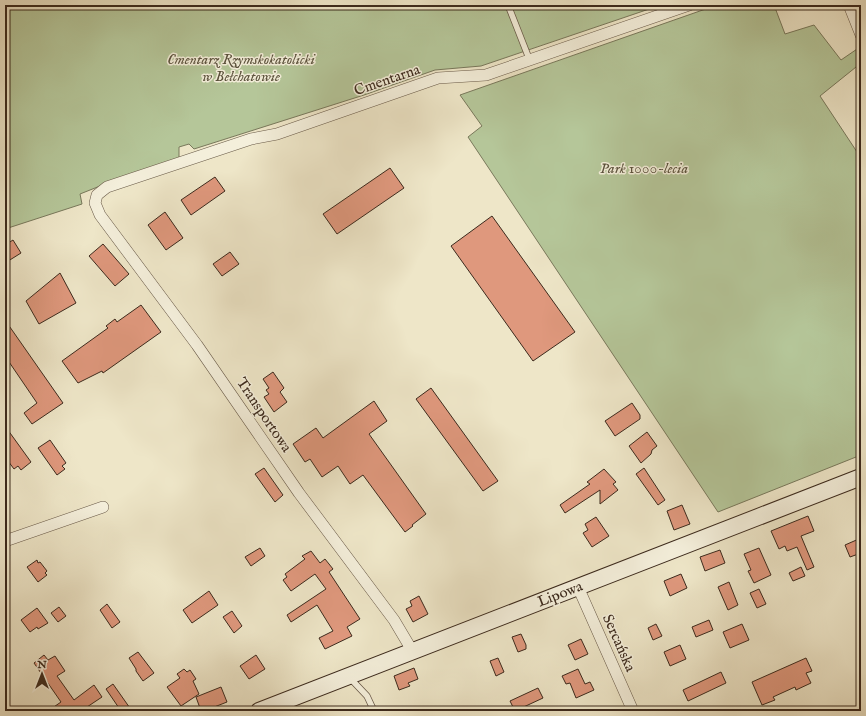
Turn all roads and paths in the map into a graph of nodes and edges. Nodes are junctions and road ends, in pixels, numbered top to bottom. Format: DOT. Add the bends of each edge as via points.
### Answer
graph roads {
  1 [pos="508,5"];
  2 [pos="689,5"];
  3 [pos="849,5"];
  4 [pos="861,35"];
  5 [pos="530,61"];
  6 [pos="97,195"];
  7 [pos="861,477"];
  8 [pos="103,507"];
  9 [pos="5,541"];
  10 [pos="578,587"];
  11 [pos="413,652"];
  12 [pos="348,676"];
  13 [pos="259,711"];
  14 [pos="374,711"];
  15 [pos="633,711"];
  1 -- 5 [label="lane"];
  2 -- 5 [label="street, Cmentarna"];
  3 -- 4 [label="street"];
  5 -- 6 [label="street, Cmentarna" via="486,75 438,78 277,134 251,139 108,187"];
  6 -- 11 [label="street, Transportowa" via="95,203 100,215 198,345 299,493 394,620"];
  7 -- 10 [label="main road, Lipowa"];
  8 -- 9 [label="street"];
  10 -- 11 [label="main road, Lipowa"];
  10 -- 15 [label="street, Sercańska"];
  11 -- 12 [label="main road, Lipowa"];
  12 -- 13 [label="main road, Lipowa"];
  12 -- 14 [label="lane" via="367,696"];
}
